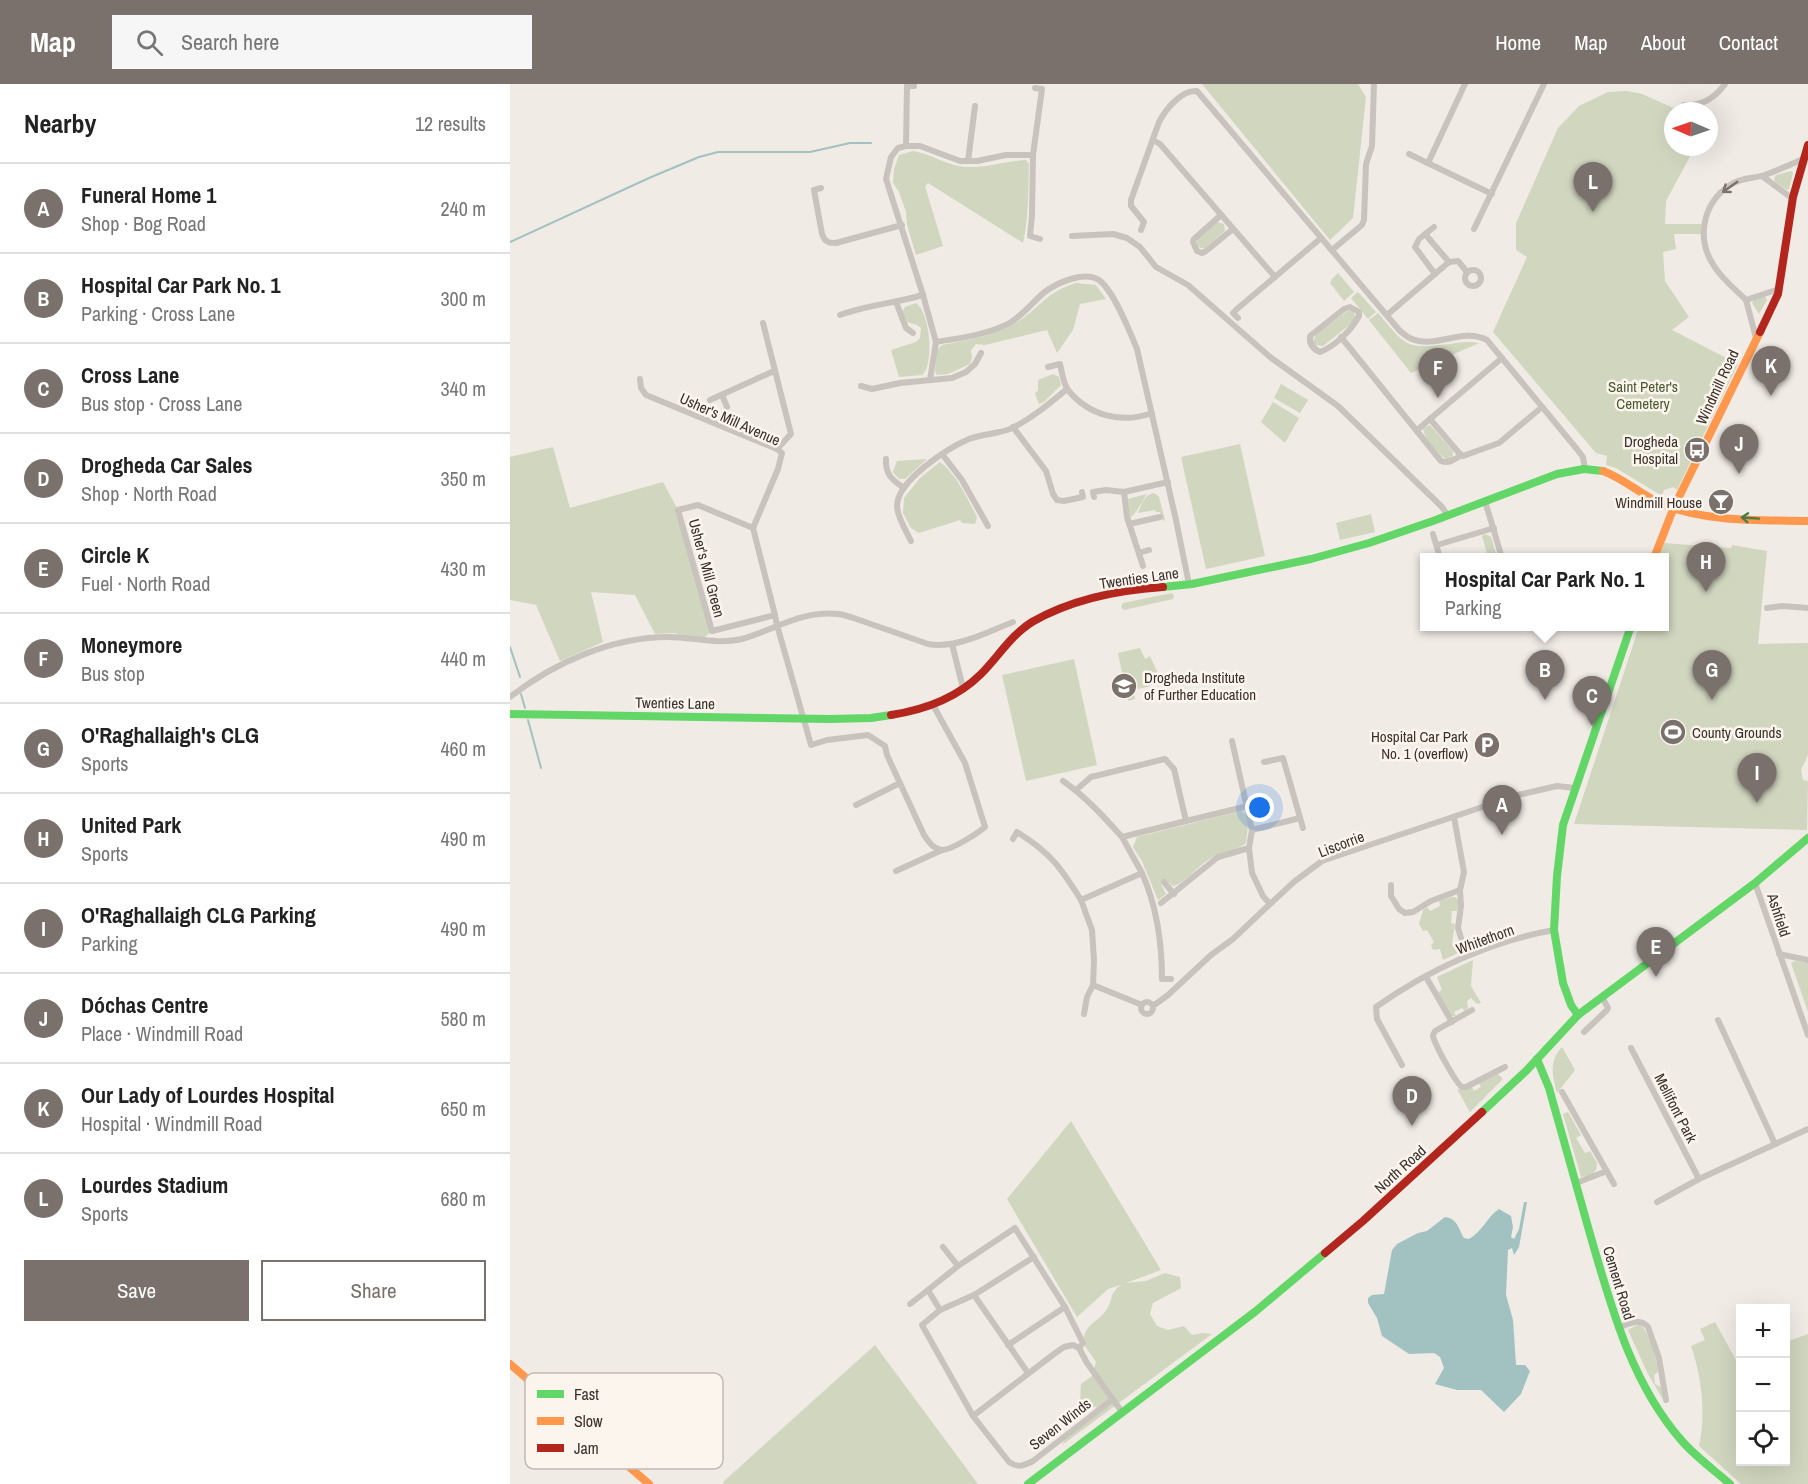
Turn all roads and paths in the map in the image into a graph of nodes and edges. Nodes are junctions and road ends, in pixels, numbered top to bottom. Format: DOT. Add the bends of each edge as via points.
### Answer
graph roads {
  1 [pos="1374,84"];
  2 [pos="1466,84"];
  3 [pos="1544,84"];
  4 [pos="1725,84"];
  5 [pos="914,86"];
  6 [pos="1035,88"];
  7 [pos="1703,102"];
  8 [pos="975,106"];
  9 [pos="1153,140"];
  10 [pos="1808,145"];
  11 [pos="906,146"];
  12 [pos="1409,154"];
  13 [pos="1033,155"];
  14 [pos="1803,159"];
  15 [pos="968,161"];
  16 [pos="1428,163"];
  17 [pos="1762,176"];
  18 [pos="821,188"];
  19 [pos="1492,194"];
  20 [pos="1793,199"];
  21 [pos="1221,215"];
  22 [pos="902,225"];
  23 [pos="1434,227"];
  24 [pos="1233,229"];
  25 [pos="1474,229"];
  26 [pos="1141,230"];
  27 [pos="1425,234"];
  28 [pos="1072,236"];
  29 [pos="1321,237"];
  30 [pos="1040,238"];
  31 [pos="1332,250"];
  32 [pos="1449,262"];
  33 [pos="1467,272"];
  34 [pos="1435,274"];
  35 [pos="1275,277"];
  36 [pos="1779,289"];
  37 [pos="923,295"];
  38 [pos="1746,300"];
  39 [pos="896,302"];
  40 [pos="840,315"];
  41 [pos="1387,315"];
  42 [pos="1238,318"];
  43 [pos="763,323"];
  44 [pos="913,333"];
  45 [pos="1341,337"];
  46 [pos="1756,338"];
  47 [pos="936,342"];
  48 [pos="981,353"];
  49 [pos="1502,358"];
  50 [pos="1048,367"];
  51 [pos="774,371"];
  52 [pos="640,379"];
  53 [pos="930,380"];
  54 [pos="861,386"];
  55 [pos="1067,389"];
  56 [pos="722,394"];
  57 [pos="711,400"];
  58 [pos="727,407"];
  59 [pos="1542,407"];
  60 [pos="1152,413"];
  61 [pos="1430,419"];
  62 [pos="1013,428"];
  63 [pos="1417,430"];
  64 [pos="777,449"];
  65 [pos="942,454"];
  66 [pos="1461,455"];
  67 [pos="886,459"];
  68 [pos="1585,469"];
  69 [pos="1168,482"];
  70 [pos="904,488"];
  71 [pos="1082,492"];
  72 [pos="1124,492"];
  73 [pos="1094,497"];
  74 [pos="1485,501"];
  75 [pos="1674,507"];
  76 [pos="1448,516"];
  77 [pos="1160,517"];
  78 [pos="1808,521"];
  79 [pos="1130,524"];
  80 [pos="988,526"];
  81 [pos="753,528"];
  82 [pos="1494,528"];
  83 [pos="1433,534"];
  84 [pos="911,541"];
  85 [pos="1437,545"];
  86 [pos="1149,550"];
  87 [pos="1139,553"];
  88 [pos="1439,553"];
  89 [pos="1501,553"];
  90 [pos="1656,553"];
  91 [pos="1143,566"];
  92 [pos="1189,584"];
  93 [pos="1767,608"];
  94 [pos="1808,608"];
  95 [pos="775,615"];
  96 [pos="1013,622"];
  97 [pos="777,625"];
  98 [pos="1630,631"];
  99 [pos="952,644"];
  100 [pos="963,688"];
  101 [pos="510,697"];
  102 [pos="933,705"];
  103 [pos="510,714"];
  104 [pos="804,718"];
  105 [pos="1232,741"];
  106 [pos="1264,762"];
  107 [pos="1063,782"];
  108 [pos="900,783"];
  109 [pos="1575,788"];
  110 [pos="1076,790"];
  111 [pos="856,805"];
  112 [pos="1248,806"];
  113 [pos="1300,818"];
  114 [pos="1454,818"];
  115 [pos="1186,821"];
  116 [pos="1303,828"];
  117 [pos="1252,830"];
  118 [pos="1122,837"];
  119 [pos="1808,838"];
  120 [pos="1014,839"];
  121 [pos="1249,848"];
  122 [pos="943,850"];
  123 [pos="896,871"];
  124 [pos="1142,873"];
  125 [pos="1164,882"];
  126 [pos="1755,883"];
  127 [pos="1391,885"];
  128 [pos="1460,890"];
  129 [pos="1174,894"];
  130 [pos="1081,900"];
  131 [pos="1161,903"];
  132 [pos="1270,904"];
  133 [pos="1554,930"];
  134 [pos="1461,938"];
  135 [pos="1779,954"];
  136 [pos="1808,960"];
  137 [pos="1426,977"];
  138 [pos="1171,979"];
  139 [pos="1093,985"];
  140 [pos="1602,997"];
  141 [pos="1472,1010"];
  142 [pos="1084,1014"];
  143 [pos="1578,1015"];
  144 [pos="1718,1020"];
  145 [pos="1452,1022"];
  146 [pos="1584,1032"];
  147 [pos="1808,1035"];
  148 [pos="1631,1048"];
  149 [pos="1537,1059"];
  150 [pos="1402,1065"];
  151 [pos="1505,1067"];
  152 [pos="1562,1092"];
  153 [pos="1808,1129"];
  154 [pos="1775,1144"];
  155 [pos="1607,1171"];
  156 [pos="1699,1179"];
  157 [pos="1576,1183"];
  158 [pos="1614,1184"];
  159 [pos="1657,1202"];
  160 [pos="943,1247"];
  161 [pos="1034,1257"];
  162 [pos="958,1266"];
  163 [pos="928,1290"];
  164 [pos="974,1295"];
  165 [pos="910,1304"];
  166 [pos="1065,1307"];
  167 [pos="940,1310"];
  168 [pos="1618,1328"];
  169 [pos="1008,1345"];
  170 [pos="1079,1348"];
  171 [pos="510,1364"];
  172 [pos="1028,1373"];
  173 [pos="525,1377"];
  174 [pos="1113,1399"];
  175 [pos="1666,1400"];
  176 [pos="1122,1412"];
  177 [pos="973,1416"];
  178 [pos="632,1469"];
  179 [pos="649,1484"];
  180 [pos="1028,1484"];
  181 [pos="1730,1484"];
  1 -- 31 [label="street" via="1364,220"];
  2 -- 16 [label="street"];
  3 -- 19 [label="street"];
  4 -- 7 [label="street" via="1714,97"];
  5 -- 11 [label="street" via="907,86"];
  6 -- 13 [label="street" via="1042,88"];
  8 -- 15 [label="street"];
  9 -- 21 [label="street"];
  9 -- 26 [label="street" via="1131,200 1131,206 1144,222"];
  9 -- 29 [label="street" via="1165,111 1184,95 1197,91"];
  10 -- 14 [label="street, Windmill Road"];
  11 -- 15 [label="street" via="920,146 948,158"];
  11 -- 22 [label="street" via="898,148 891,157 886,180"];
  12 -- 16 [label="street"];
  13 -- 15 [label="street"];
  13 -- 30 [label="street" via="1030,237"];
  14 -- 17 [label="street"];
  14 -- 20 [label="street, Windmill Road"];
  16 -- 19 [label="street"];
  17 -- 20 [label="street"];
  17 -- 38 [label="street, one-way" via="1741,179 1718,195 1709,208 1703,230 1714,268"];
  18 -- 22 [label="street" via="814,190 822,234 829,243"];
  19 -- 25 [label="street"];
  20 -- 36 [label="street, Windmill Road"];
  21 -- 24 [label="street"];
  21 -- 24 [label="street" via="1194,239 1197,251 1206,251"];
  22 -- 37 [label="street"];
  23 -- 27 [label="street"];
  24 -- 35 [label="street"];
  27 -- 32 [label="street"];
  27 -- 34 [label="street" via="1415,247"];
  28 -- 76 [label="street" via="1113,234 1140,247 1156,267 1188,285 1270,357 1338,406"];
  29 -- 31 [label="street"];
  29 -- 35 [label="street"];
  31 -- 41 [label="street"];
  32 -- 33 [label="street" via="1458,261"];
  32 -- 34 [label="street"];
  34 -- 41 [label="street"];
  35 -- 42 [label="street" via="1233,314"];
  36 -- 38 [label="street"];
  36 -- 46 [label="street, Windmill Road"];
  37 -- 39 [label="street"];
  37 -- 47 [label="street"];
  38 -- 46 [label="street"];
  39 -- 40 [label="street"];
  39 -- 44 [label="street" via="906,328"];
  41 -- 49 [label="street" via="1411,339 1477,336 1487,340"];
  43 -- 51 [label="street"];
  45 -- 45 [label="street" via="1320,352 1310,342 1310,336 1350,307 1359,316"];
  45 -- 63 [label="street"];
  46 -- 75 [label="street, Windmill Road"];
  47 -- 53 [label="street"];
  47 -- 60 [label="street" via="1010,323 1060,283 1076,277 1098,280 1126,322 1137,349"];
  48 -- 53 [label="street" via="966,372"];
  49 -- 59 [label="street"];
  49 -- 61 [label="street"];
  50 -- 55 [label="street" via="1060,364"];
  51 -- 56 [label="street"];
  51 -- 64 [label="street" via="791,434"];
  52 -- 64 [label="street, Usher's Mill Avenue" via="646,395"];
  53 -- 54 [label="street"];
  55 -- 60 [label="street" via="1084,405 1114,418"];
  55 -- 62 [label="street"];
  56 -- 57 [label="street"];
  56 -- 58 [label="street"];
  59 -- 66 [label="street" via="1499,443"];
  59 -- 68 [label="street" via="1583,457"];
  60 -- 69 [label="street"];
  61 -- 63 [label="street"];
  61 -- 66 [label="street"];
  62 -- 65 [label="street" via="972,438"];
  62 -- 71 [label="street" via="1046,471 1057,500 1083,497"];
  63 -- 66 [label="street" via="1441,461 1453,461"];
  64 -- 81 [label="street, Usher's Mill Avenue" via="782,458"];
  65 -- 70 [label="street"];
  65 -- 80 [label="street"];
  67 -- 70 [label="street" via="889,475"];
  68 -- 74 [label="street, Twenties Lane" via="1557,474"];
  68 -- 75 [label="street, Twenties Lane" via="1616,476"];
  69 -- 72 [label="street"];
  69 -- 92 [label="street"];
  70 -- 84 [label="street" via="897,507"];
  72 -- 73 [label="street" via="1093,492"];
  72 -- 79 [label="street"];
  74 -- 76 [label="street, Twenties Lane"];
  74 -- 82 [label="street"];
  78 -- 75 [label="street, one-way" via="1733,517"];
  75 -- 90 [label="street, Windmill Road"];
  76 -- 92 [label="street, Twenties Lane" via="1311,559"];
  77 -- 79 [label="street"];
  79 -- 87 [label="street"];
  81 -- 95 [label="street"];
  81 -- 95 [label="street, Usher's Mill Green" via="698,505 678,510 712,631"];
  82 -- 85 [label="street"];
  82 -- 89 [label="street"];
  83 -- 85 [label="street"];
  85 -- 88 [label="street"];
  86 -- 87 [label="street"];
  87 -- 91 [label="street"];
  92 -- 100 [label="street, Twenties Lane" via="1114,592 1045,616 1016,635"];
  93 -- 94 [label="street"];
  95 -- 97 [label="street"];
  96 -- 99 [label="street"];
  97 -- 99 [label="street" via="821,613 840,614 928,644"];
  97 -- 101 [label="street" via="742,639 655,637 590,651 534,679"];
  97 -- 104 [label="street"];
  98 -- 109 [label="street"];
  99 -- 100 [label="street"];
  100 -- 102 [label="street, Twenties Lane"];
  102 -- 104 [label="street, Twenties Lane" via="871,718"];
  102 -- 122 [label="street" via="965,764 986,827"];
  103 -- 104 [label="street, Twenties Lane"];
  104 -- 108 [label="street" via="811,746 868,735 885,746"];
  105 -- 112 [label="street"];
  106 -- 113 [label="street" via="1283,758"];
  107 -- 110 [label="street"];
  108 -- 111 [label="street"];
  108 -- 122 [label="street" via="925,837 932,846"];
  109 -- 114 [label="street, Liscorrie" via="1542,788"];
  109 -- 133 [label="street" via="1563,825"];
  110 -- 115 [label="street" via="1091,777 1165,759 1174,770"];
  110 -- 118 [label="street"];
  112 -- 115 [label="street"];
  112 -- 117 [label="street"];
  113 -- 116 [label="street"];
  113 -- 117 [label="street"];
  114 -- 128 [label="street" via="1464,872"];
  114 -- 132 [label="street, Liscorrie" via="1322,861"];
  115 -- 118 [label="street"];
  117 -- 121 [label="street"];
  118 -- 124 [label="street"];
  119 -- 126 [label="street, North Road"];
  120 -- 130 [label="street" via="1017,832 1038,844 1059,866"];
  121 -- 129 [label="street" via="1218,857"];
  121 -- 132 [label="street" via="1252,873"];
  122 -- 123 [label="street"];
  124 -- 130 [label="street"];
  124 -- 138 [label="street" via="1161,935 1162,979"];
  125 -- 129 [label="street"];
  126 -- 135 [label="street, Ashfield"];
  126 -- 140 [label="street, North Road"];
  127 -- 128 [label="street" via="1391,896 1405,913"];
  128 -- 134 [label="street"];
  129 -- 131 [label="street"];
  130 -- 139 [label="street" via="1092,930"];
  132 -- 139 [label="street, Liscorrie" via="1153,1006"];
  133 -- 137 [label="street, Whitethorn" via="1471,955"];
  133 -- 143 [label="street" via="1563,983"];
  135 -- 136 [label="street, Ashfield"];
  135 -- 147 [label="street, Ashfield"];
  137 -- 145 [label="street"];
  137 -- 150 [label="street, Whitethorn" via="1376,1007 1377,1019"];
  139 -- 142 [label="street"];
  140 -- 143 [label="street, North Road"];
  140 -- 146 [label="street" via="1607,1010"];
  141 -- 145 [label="street"];
  143 -- 149 [label="street, North Road"];
  144 -- 154 [label="street"];
  145 -- 151 [label="street" via="1435,1031 1432,1039 1457,1084 1466,1087"];
  148 -- 156 [label="street, Mellifont Park"];
  149 -- 157 [label="street, Cement Road"];
  149 -- 176 [label="street, North Road" via="1311,1265"];
  152 -- 155 [label="street"];
  153 -- 154 [label="street"];
  154 -- 156 [label="street"];
  155 -- 157 [label="street"];
  155 -- 158 [label="street"];
  156 -- 159 [label="street"];
  157 -- 168 [label="street, Cement Road"];
  160 -- 162 [label="street"];
  161 -- 162 [label="street, Seven Winds" via="1015,1228"];
  161 -- 164 [label="street"];
  161 -- 166 [label="street, Seven Winds"];
  162 -- 163 [label="street, Seven Winds"];
  163 -- 165 [label="street, Seven Winds"];
  163 -- 167 [label="street"];
  164 -- 167 [label="street"];
  164 -- 169 [label="street"];
  166 -- 169 [label="street"];
  166 -- 170 [label="street, Seven Winds" via="1083,1343"];
  167 -- 177 [label="street, Seven Winds" via="922,1325"];
  168 -- 175 [label="street" via="1638,1321 1648,1327 1659,1358"];
  168 -- 181 [label="street, Cement Road" via="1636,1368 1676,1435"];
  169 -- 172 [label="street"];
  170 -- 172 [label="street" via="1064,1347"];
  170 -- 174 [label="street, Seven Winds"];
  171 -- 173 [label="street"];
  172 -- 177 [label="street"];
  174 -- 176 [label="street, Seven Winds"];
  174 -- 177 [label="street, Seven Winds" via="1023,1466 1009,1462"];
  176 -- 180 [label="street, North Road"];
  178 -- 179 [label="street"];
}
